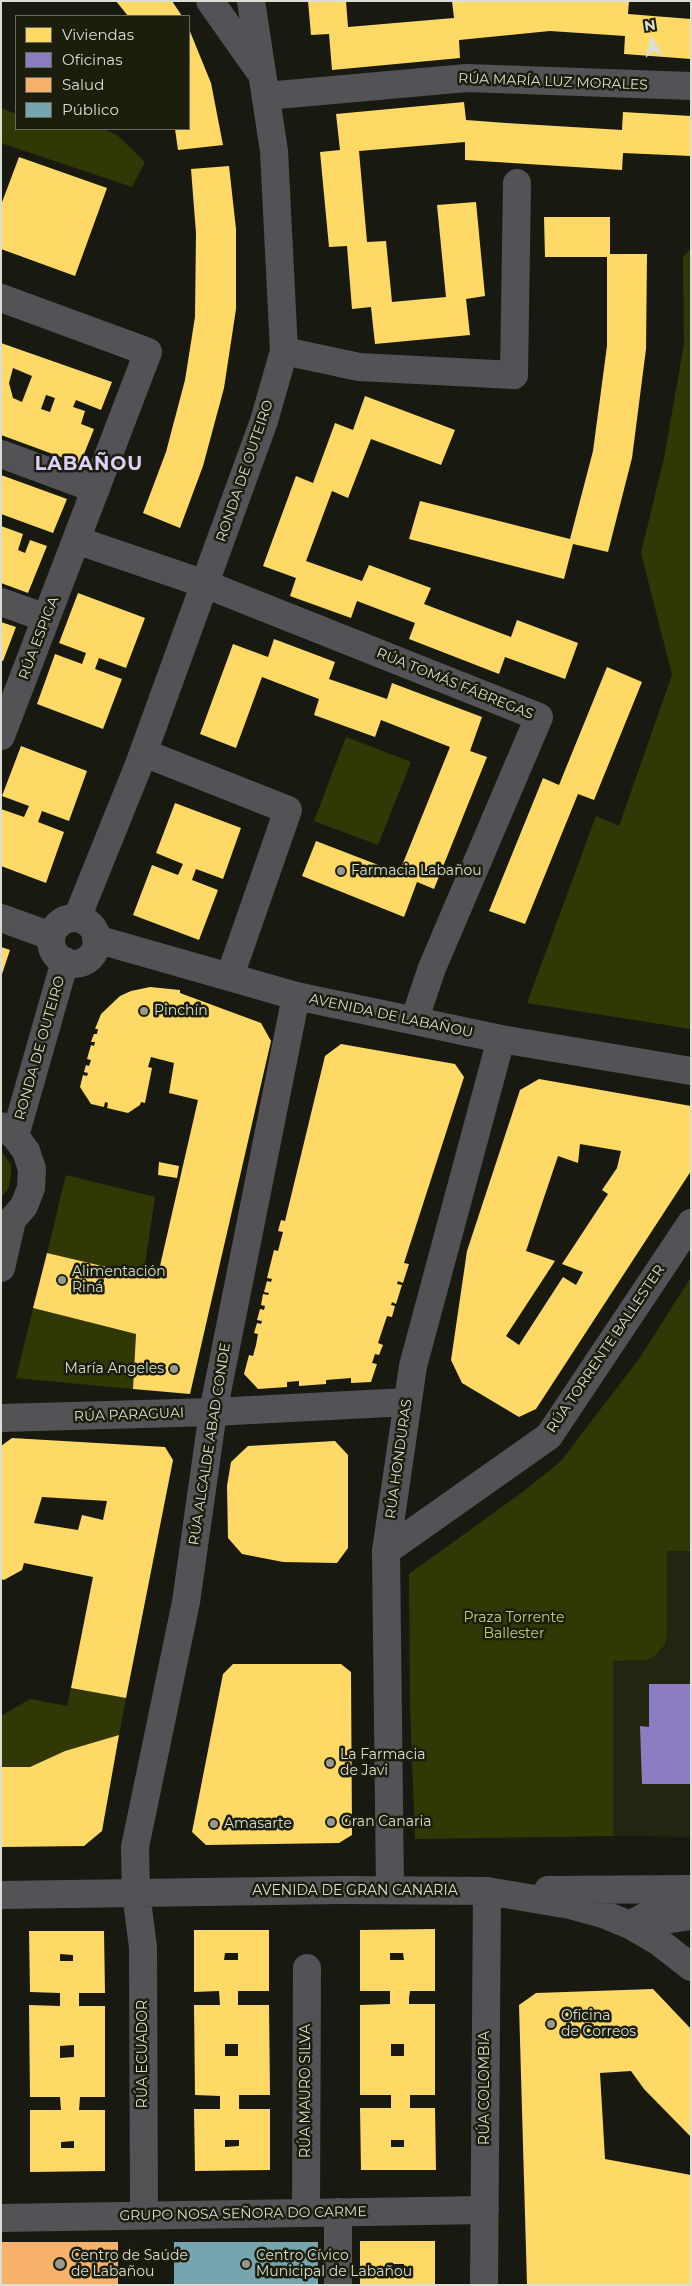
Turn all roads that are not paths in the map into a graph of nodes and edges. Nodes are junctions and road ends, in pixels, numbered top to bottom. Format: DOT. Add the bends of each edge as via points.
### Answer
graph roads {
  1 [pos="210,1"];
  2 [pos="251,1"];
  3 [pos="265,86"];
  4 [pos="691,86"];
  5 [pos="517,183"];
  6 [pos="1,298"];
  7 [pos="284,351"];
  8 [pos="1,454"];
  9 [pos="96,489"];
  10 [pos="76,540"];
  11 [pos="205,584"];
  12 [pos="1,602"];
  13 [pos="46,618"];
  14 [pos="1,736"];
  15 [pos="144,753"];
  16 [pos="1,918"];
  17 [pos="76,918"];
  18 [pos="51,936"];
  19 [pos="96,939"];
  20 [pos="65,961"];
  21 [pos="230,976"];
  22 [pos="296,996"];
  23 [pos="414,1021"];
  24 [pos="501,1039"];
  25 [pos="691,1071"];
  26 [pos="8,1131"];
  27 [pos="6,1223"];
  28 [pos="691,1223"];
  29 [pos="1,1268"];
  30 [pos="407,1402"];
  31 [pos="213,1412"];
  32 [pos="1,1418"];
  33 [pos="386,1550"];
  34 [pos="691,1889"];
  35 [pos="390,1890"];
  36 [pos="487,1891"];
  37 [pos="136,1893"];
  38 [pos="691,1895"];
  39 [pos="1,1896"];
  40 [pos="691,1916"];
  41 [pos="630,1925"];
  42 [pos="691,1967"];
  43 [pos="307,1968"];
  44 [pos="485,2210"];
  45 [pos="338,2212"];
  46 [pos="306,2213"];
  47 [pos="144,2216"];
  48 [pos="1,2218"];
  49 [pos="338,2285"];
  50 [pos="484,2285"];
  1 -- 3 [label="street"];
  2 -- 3 [label="street, RONDA DE OUTEIRO"];
  3 -- 4 [label="street, RÚA MARÍA LUZ MORALES" via="467,78"];
  3 -- 7 [label="street, RONDA DE OUTEIRO" via="274,151"];
  5 -- 7 [label="street" via="514,375 359,367"];
  6 -- 9 [label="street, RÚA ESPIGA" via="148,352"];
  7 -- 11 [label="street, RONDA DE OUTEIRO" via="264,421"];
  8 -- 9 [label="street"];
  9 -- 10 [label="street, RÚA ESPIGA"];
  10 -- 11 [label="street"];
  10 -- 13 [label="street, RÚA ESPIGA"];
  11 -- 15 [label="street, RONDA DE OUTEIRO"];
  11 -- 23 [label="street, RÚA TOMÁS FÁBREGAS" via="539,717 432,968"];
  12 -- 13 [label="street"];
  13 -- 14 [label="street, RÚA ESPIGA"];
  15 -- 17 [label="street, RONDA DE OUTEIRO"];
  15 -- 21 [label="street" via="288,810"];
  16 -- 18 [label="street"];
  17 -- 18 [label="street" via="64,920"];
  17 -- 19 [label="street" via="88,923"];
  18 -- 20 [label="street, RONDA DE OUTEIRO" via="53,951"];
  19 -- 20 [label="street, RONDA DE OUTEIRO" via="94,951 84,960 78,963"];
  19 -- 21 [label="street, AVENIDA DE LABAÑOU"];
  20 -- 26 [label="street, RONDA DE OUTEIRO"];
  21 -- 22 [label="street, AVENIDA DE LABAÑOU"];
  22 -- 23 [label="street, AVENIDA DE LABAÑOU"];
  22 -- 31 [label="street, RÚA ALCALDE ABAD CONDE"];
  23 -- 24 [label="street, AVENIDA DE LABAÑOU"];
  24 -- 25 [label="street, AVENIDA DE LABAÑOU"];
  24 -- 30 [label="street, RÚA HONDURAS" via="413,1366"];
  26 -- 27 [label="street, RONDA DE OUTEIRO" via="26,1151 32,1169 31,1188 24,1206"];
  27 -- 29 [label="street, RONDA DE OUTEIRO"];
  28 -- 33 [label="street, RÚA TORRENTE BALLESTER" via="549,1436"];
  30 -- 31 [label="street, RÚA PARAGUAI"];
  30 -- 33 [label="street, RÚA HONDURAS"];
  31 -- 32 [label="street, RÚA PARAGUAI"];
  31 -- 37 [label="street, RÚA ALCALDE ABAD CONDE" via="186,1602 136,1847"];
  33 -- 35 [label="street, RÚA HONDURAS"];
  34 -- 36 [label="street"];
  35 -- 36 [label="street, AVENIDA DE GRAN CANARIA"];
  35 -- 37 [label="street, AVENIDA DE GRAN CANARIA"];
  36 -- 41 [label="street, AVENIDA DE GRAN CANARIA" via="570,1905"];
  36 -- 44 [label="street, RÚA COLOMBIA"];
  37 -- 39 [label="street, AVENIDA DE GRAN CANARIA"];
  37 -- 47 [label="street, RÚA ECUADOR" via="143,1947"];
  38 -- 41 [label="street" via="678,1898"];
  40 -- 41 [label="street"];
  41 -- 42 [label="street, AVENIDA DE GRAN CANARIA"];
  43 -- 46 [label="street, RÚA MAURO SILVA"];
  44 -- 45 [label="street, GRUPO NOSA SEÑORA DO CARME"];
  44 -- 50 [label="street, RÚA COLOMBIA"];
  45 -- 46 [label="street, GRUPO NOSA SEÑORA DO CARME"];
  45 -- 49 [label="street"];
  46 -- 47 [label="street, GRUPO NOSA SEÑORA DO CARME"];
  47 -- 48 [label="street, GRUPO NOSA SEÑORA DO CARME"];
}
